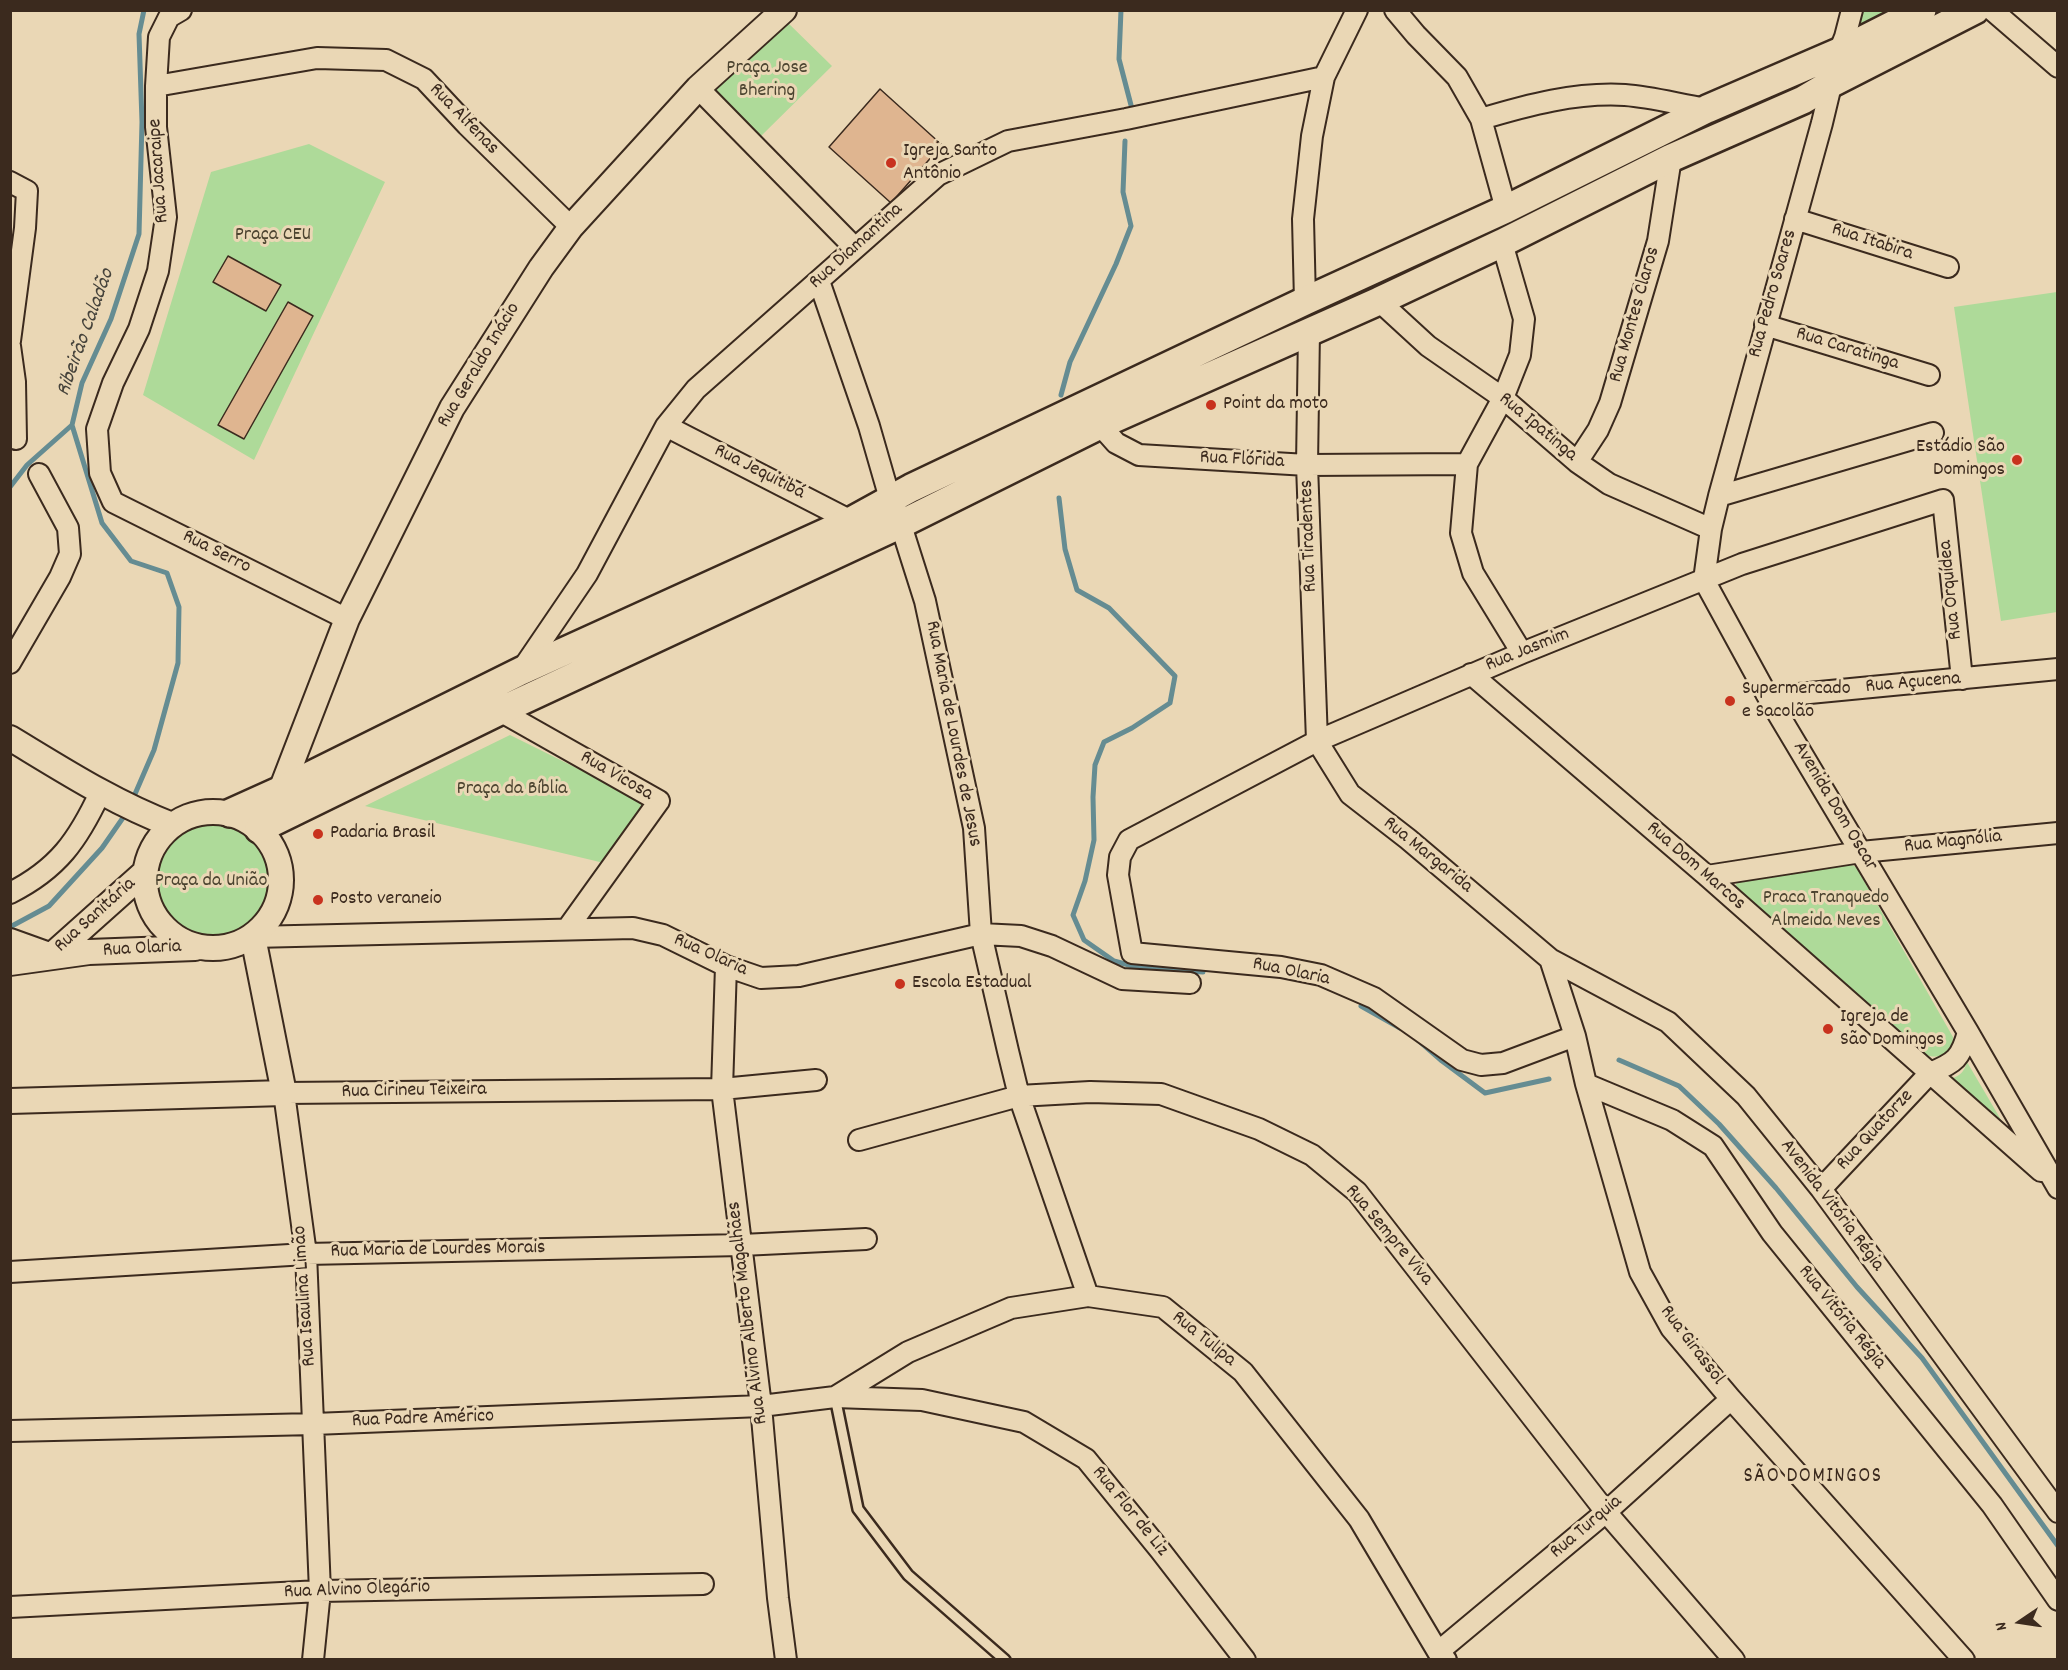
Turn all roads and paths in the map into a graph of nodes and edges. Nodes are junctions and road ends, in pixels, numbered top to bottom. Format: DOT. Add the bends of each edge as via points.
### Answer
graph roads {
  1 [pos="181,10"];
  2 [pos="784,10"];
  3 [pos="1357,10"];
  4 [pos="1395,10"];
  5 [pos="1852,10"];
  6 [pos="1922,10"];
  7 [pos="1975,10"];
  8 [pos="1992,10"];
  9 [pos="1839,52"];
  10 [pos="2058,67"];
  11 [pos="1324,77"];
  12 [pos="1830,84"];
  13 [pos="156,87"];
  14 [pos="698,88"];
  15 [pos="1707,109"];
  16 [pos="1481,120"];
  17 [pos="1671,158"];
  18 [pos="10,182"];
  19 [pos="1506,209"];
  20 [pos="1795,219"];
  21 [pos="570,227"];
  22 [pos="1502,243"];
  23 [pos="855,248"];
  24 [pos="1948,267"];
  25 [pos="819,281"];
  26 [pos="1305,301"];
  27 [pos="1379,301"];
  28 [pos="1765,325"];
  29 [pos="1309,331"];
  30 [pos="10,341"];
  31 [pos="10,346"];
  32 [pos="1929,375"];
  33 [pos="1503,398"];
  34 [pos="1100,425"];
  35 [pos="666,426"];
  36 [pos="1933,433"];
  37 [pos="16,439"];
  38 [pos="1577,462"];
  39 [pos="1467,464"];
  40 [pos="1307,465"];
  41 [pos="100,473"];
  42 [pos="39,474"];
  43 [pos="1719,496"];
  44 [pos="892,497"];
  45 [pos="1943,500"];
  46 [pos="851,520"];
  47 [pos="901,524"];
  48 [pos="1712,530"];
  49 [pos="1704,580"];
  50 [pos="347,620"];
  51 [pos="1522,653"];
  52 [pos="10,663"];
  53 [pos="2058,669"];
  54 [pos="521,671"];
  55 [pos="1471,674"];
  56 [pos="1962,679"];
  57 [pos="1768,697"];
  58 [pos="500,711"];
  59 [pos="10,738"];
  60 [pos="1317,741"];
  61 [pos="281,790"];
  62 [pos="102,794"];
  63 [pos="230,813"];
  64 [pos="172,825"];
  65 [pos="259,829"];
  66 [pos="2058,833"];
  67 [pos="1129,840"];
  68 [pos="1862,852"];
  69 [pos="145,872"];
  70 [pos="1707,876"];
  71 [pos="10,893"];
  72 [pos="567,929"];
  73 [pos="981,934"];
  74 [pos="253,937"];
  75 [pos="198,948"];
  76 [pos="11,949"];
  77 [pos="51,956"];
  78 [pos="1550,959"];
  79 [pos="726,966"];
  80 [pos="1190,983"];
  81 [pos="1968,1032"];
  82 [pos="1575,1036"];
  83 [pos="1930,1073"];
  84 [pos="816,1080"];
  85 [pos="1586,1084"];
  86 [pos="722,1089"];
  87 [pos="284,1093"];
  88 [pos="1019,1096"];
  89 [pos="10,1101"];
  90 [pos="859,1140"];
  91 [pos="2056,1180"];
  92 [pos="1821,1189"];
  93 [pos="866,1239"];
  94 [pos="742,1245"];
  95 [pos="306,1254"];
  96 [pos="10,1272"];
  97 [pos="1088,1296"];
  98 [pos="835,1396"];
  99 [pos="1731,1399"];
  100 [pos="761,1406"];
  101 [pos="314,1424"];
  102 [pos="10,1431"];
  103 [pos="1606,1512"];
  104 [pos="2058,1512"];
  105 [pos="703,1584"];
  106 [pos="320,1591"];
  107 [pos="2058,1600"];
  108 [pos="10,1607"];
  109 [pos="1442,1656"];
  110 [pos="313,1659"];
  111 [pos="786,1659"];
  112 [pos="1005,1659"];
  113 [pos="1245,1659"];
  114 [pos="1734,1659"];
  115 [pos="1964,1659"];
  1 -- 13 [label="street, Rua Jacaraipe" via="169,17 159,37"];
  2 -- 14 [label="street, Rua Geraldo Inácio"];
  3 -- 11 [label="street"];
  4 -- 16 [label="street" via="1457,77"];
  5 -- 9 [label="street, Rua Pedro Soares"];
  6 -- 9 [label="main road"];
  7 -- 12 [label="main road"];
  8 -- 10 [label="street"];
  9 -- 12 [label="street, Rua Pedro Soares"];
  9 -- 15 [label="main road"];
  11 -- 23 [label="street, Rua Diamantina" via="1008,141 938,175"];
  11 -- 26 [label="street" via="1312,136 1303,219"];
  12 -- 17 [label="main road" via="1803,100"];
  12 -- 20 [label="street, Rua Pedro Soares"];
  13 -- 21 [label="street, Rua Alfenas" via="317,58 386,60 424,78"];
  13 -- 41 [label="street, Rua Jacaraipe" via="156,127 166,217 158,271 139,329 112,383 97,429"];
  14 -- 21 [label="street, Rua Geraldo Inácio"];
  14 -- 23 [label="street"];
  15 -- 16 [label="street" via="1626,95 1580,95"];
  15 -- 19 [label="main road"];
  16 -- 19 [label="street"];
  17 -- 22 [label="main road"];
  17 -- 38 [label="street, Rua Montes Claros" via="1658,241 1610,404"];
  18 -- 30 [label="street" via="27,191"];
  19 -- 26 [label="main road"];
  20 -- 24 [label="street, Rua Itabira"];
  20 -- 28 [label="street, Rua Pedro Soares"];
  21 -- 50 [label="street, Rua Geraldo Inácio" via="452,408"];
  22 -- 27 [label="main road"];
  22 -- 33 [label="street" via="1524,319 1520,355"];
  23 -- 25 [label="street, Rua Diamantina"];
  25 -- 35 [label="street, Rua Diamantina" via="696,389"];
  25 -- 44 [label="street, Rua Maria de Lourdes de Jesus"];
  26 -- 44 [label="main road"];
  27 -- 29 [label="main road"];
  27 -- 33 [label="street, Rua Ipatinga" via="1428,346"];
  28 -- 32 [label="street, Rua Caratinga"];
  28 -- 43 [label="street, Rua Pedro Soares"];
  29 -- 34 [label="main road"];
  29 -- 40 [label="street, Rua Tiradentes"];
  31 -- 37 [label="street"];
  33 -- 38 [label="street, Rua Ipatinga"];
  33 -- 39 [label="street"];
  34 -- 40 [label="street, Rua Flórida" via="1116,443 1139,455"];
  34 -- 47 [label="main road"];
  35 -- 46 [label="street, Rua Jequitibá"];
  35 -- 54 [label="street, Rua Diamantina" via="587,574"];
  36 -- 43 [label="street"];
  38 -- 48 [label="street, Rua Ipatinga" via="1609,484"];
  39 -- 40 [label="street, Rua Flórida"];
  39 -- 51 [label="street" via="1461,533 1473,573"];
  40 -- 60 [label="street, Rua Tiradentes"];
  41 -- 50 [label="street, Rua Serro" via="113,502"];
  42 -- 52 [label="street" via="68,528 69,554 60,577"];
  43 -- 48 [label="street, Rua Pedro Soares"];
  44 -- 46 [label="main road"];
  44 -- 47 [label="street, Rua Maria de Lourdes de Jesus"];
  45 -- 49 [label="street, Rua Jasmim" via="1742,564"];
  45 -- 56 [label="street, Rua Orquídea"];
  46 -- 54 [label="main road"];
  47 -- 58 [label="main road"];
  47 -- 73 [label="street, Rua Maria de Lourdes de Jesus" via="925,601 974,828"];
  48 -- 49 [label="street, Rua Pedro Soares"];
  49 -- 51 [label="street, Rua Jasmim"];
  49 -- 57 [label="street, Avenida Dom Oscar"];
  50 -- 61 [label="street, Rua Geraldo Inácio"];
  51 -- 55 [label="street, Rua Jasmim"];
  53 -- 56 [label="street, Rua Açucena"];
  54 -- 61 [label="main road"];
  55 -- 60 [label="street, Rua Jasmim"];
  55 -- 70 [label="street, Rua Dom Marcos"];
  56 -- 57 [label="street, Rua Açucena"];
  57 -- 68 [label="street, Avenida Dom Oscar"];
  58 -- 65 [label="main road"];
  58 -- 72 [label="street, Rua Vicosa" via="659,801"];
  59 -- 62 [label="street"];
  60 -- 67 [label="street, Rua Jasmim"];
  60 -- 78 [label="street, Rua Margarida" via="1350,794"];
  61 -- 63 [label="main road"];
  62 -- 64 [label="street"];
  62 -- 71 [label="street" via="62,857 31,883"];
  63 -- 64 [label="street" via="189,815"];
  63 -- 65 [label="street"];
  64 -- 69 [label="street" via="158,838"];
  65 -- 74 [label="street" via="278,858 282,880 279,902 269,921"];
  66 -- 68 [label="street, Rua Magnólia"];
  67 -- 82 [label="street, Rua Olaria" via="1120,857 1118,875 1132,953 1281,967 1321,975 1374,998 1462,1060 1481,1065 1503,1063"];
  68 -- 70 [label="street, Rua Magnólia"];
  68 -- 81 [label="street, Avenida Dom Oscar"];
  69 -- 75 [label="street" via="152,912 179,940"];
  69 -- 77 [label="street, Rua Sanitária"];
  70 -- 83 [label="street, Rua Dom Marcos"];
  72 -- 74 [label="street, Rua Olaria"];
  72 -- 79 [label="street, Rua Olaria" via="633,928 663,935"];
  73 -- 79 [label="street, Rua Olaria" via="799,976 761,978"];
  73 -- 80 [label="street, Rua Olaria" via="1021,936 1122,979"];
  73 -- 88 [label="street, Rua Maria de Lourdes de Jesus"];
  74 -- 75 [label="street" via="236,946"];
  74 -- 87 [label="street, Rua Isaulina Limão"];
  75 -- 77 [label="street, Rua Olaria"];
  76 -- 77 [label="street"];
  78 -- 82 [label="street, Rua Girassol"];
  78 -- 92 [label="street, Avenida Vitória Régia" via="1668,1022 1746,1096"];
  79 -- 86 [label="street, Rua Alvino Alberto Magalhães"];
  81 -- 83 [label="street, Rua Quatorze" via="1959,1057"];
  81 -- 91 [label="street, Avenida Dom Oscar"];
  82 -- 85 [label="street, Rua Girassol"];
  83 -- 91 [label="street, Rua Dom Marcos"];
  83 -- 92 [label="street, Rua Quatorze"];
  84 -- 86 [label="street, Rua Cirineu Teixeira"];
  85 -- 99 [label="street, Rua Girassol" via="1640,1272 1671,1328"];
  85 -- 107 [label="street, Rua Vitória Régia" via="1672,1120 1713,1146 1772,1233 1992,1505"];
  86 -- 87 [label="street, Rua Cirineu Teixeira"];
  86 -- 94 [label="street, Rua Alvino Alberto Magalhães"];
  87 -- 89 [label="street, Rua Cirineu Teixeira"];
  87 -- 95 [label="street, Rua Isaulina Limão"];
  88 -- 90 [label="street, Rua Sempre Viva"];
  88 -- 97 [label="street, Rua Maria de Lourdes de Jesus"];
  88 -- 103 [label="street, Rua Sempre Viva" via="1161,1094 1259,1129 1312,1155 1357,1192"];
  92 -- 104 [label="street, Avenida Vitória Régia"];
  93 -- 94 [label="street, Rua Maria de Lourdes Morais"];
  94 -- 95 [label="street, Rua Maria de Lourdes Morais"];
  94 -- 100 [label="street, Rua Alvino Alberto Magalhães"];
  95 -- 96 [label="street, Rua Maria de Lourdes Morais"];
  95 -- 101 [label="street, Rua Isaulina Limão"];
  97 -- 98 [label="street, Rua Tulipa" via="1011,1308 908,1352"];
  97 -- 109 [label="street, Rua Tulipa" via="1163,1306 1243,1372 1359,1520"];
  98 -- 100 [label="street, Rua Padre Américo"];
  98 -- 112 [label="lane" via="858,1509 908,1575"];
  98 -- 113 [label="street, Rua Flor de Liz" via="922,1400 1024,1422 1086,1459"];
  99 -- 103 [label="street, Rua Turquia"];
  99 -- 115 [label="street, Rua Girassol"];
  100 -- 101 [label="street, Rua Padre Américo"];
  100 -- 111 [label="street, Rua Alvino Alberto Magalhães"];
  101 -- 102 [label="street, Rua Padre Américo"];
  101 -- 106 [label="street, Rua Isaulina Limão"];
  103 -- 109 [label="street, Rua Turquia"];
  103 -- 114 [label="street, Rua Sempre Viva"];
  105 -- 106 [label="street, Rua Alvino Olegário"];
  106 -- 108 [label="street, Rua Alvino Olegário"];
  106 -- 110 [label="street, Rua Isaulina Limão"];
}
